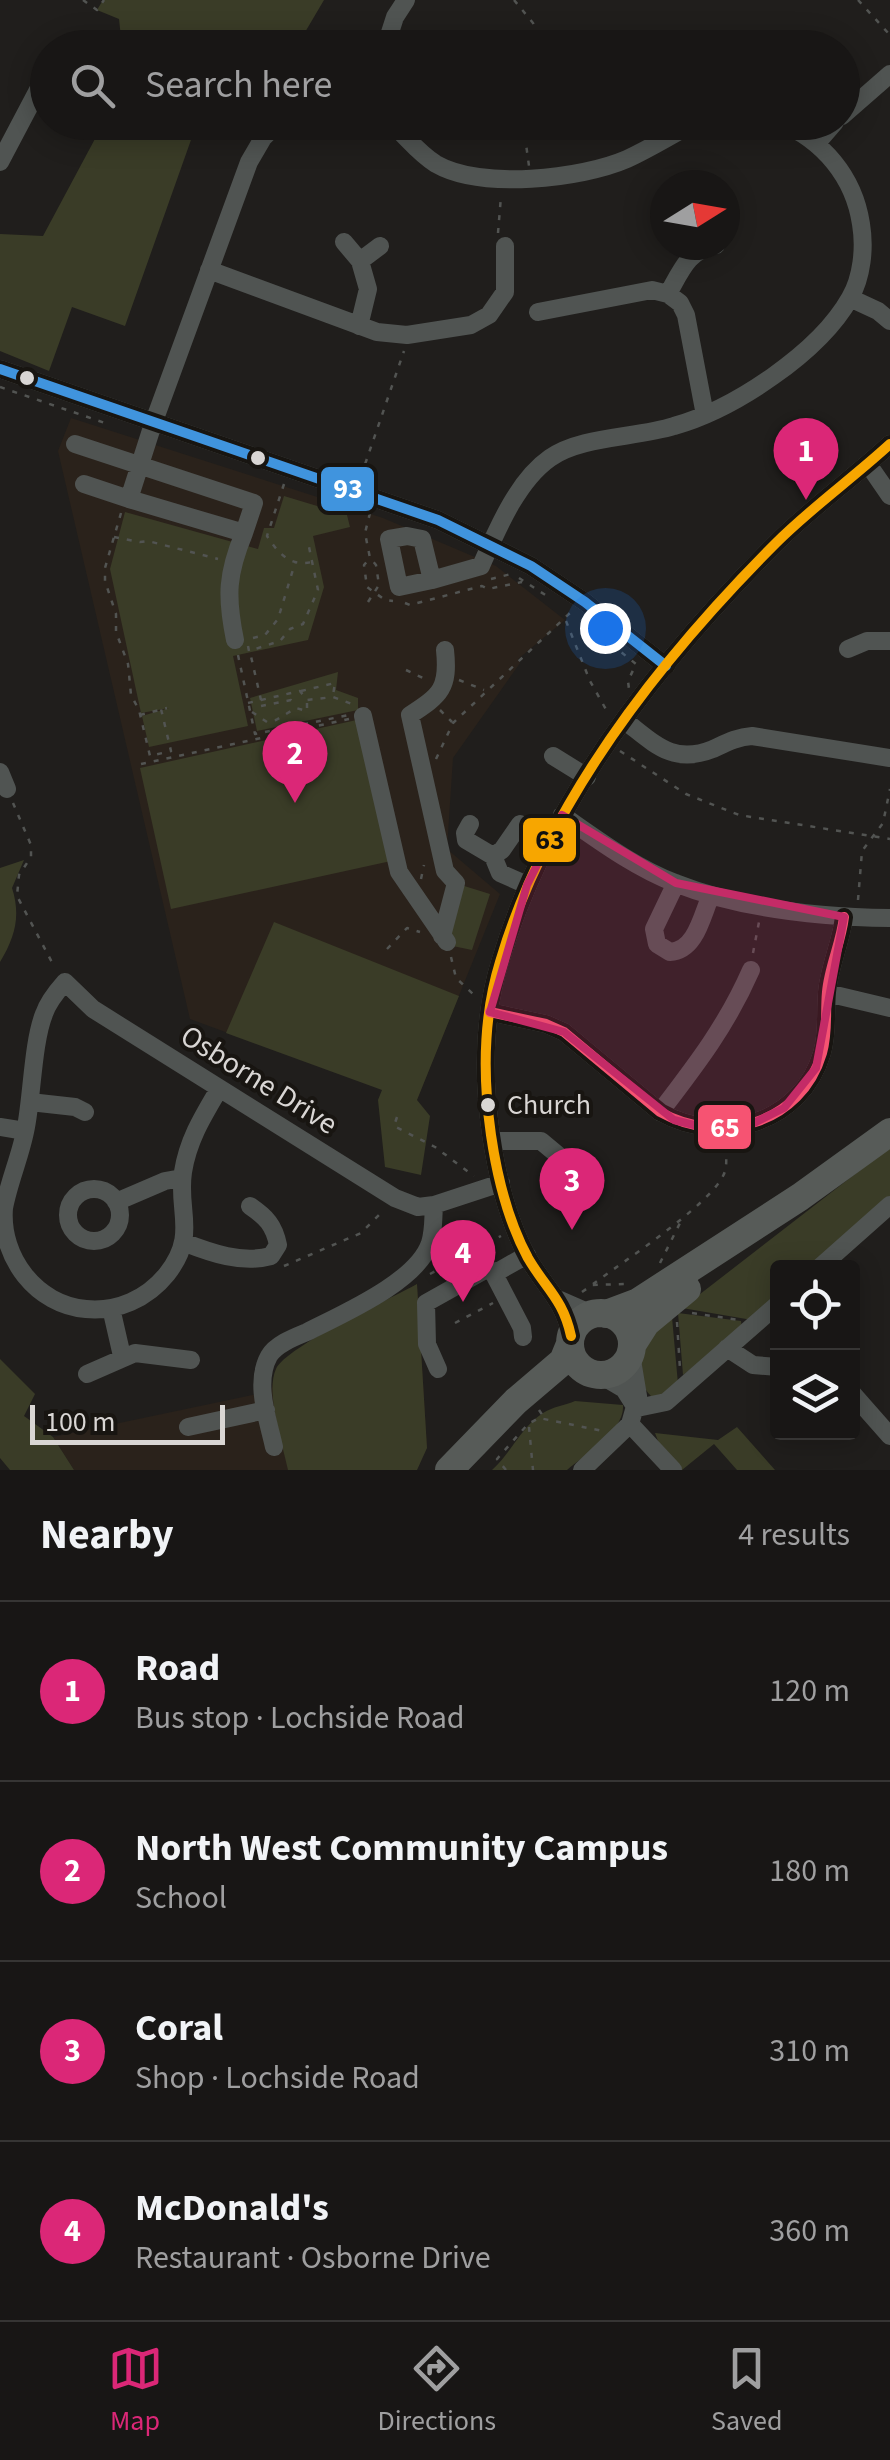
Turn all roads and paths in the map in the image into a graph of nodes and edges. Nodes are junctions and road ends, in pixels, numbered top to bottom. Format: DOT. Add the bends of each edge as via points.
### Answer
graph roads {
  1 [pos="83,0"];
  2 [pos="104,0"];
  3 [pos="406,0"];
  4 [pos="514,0"];
  5 [pos="858,0"];
  6 [pos="389,30"];
  7 [pos="537,30"];
  8 [pos="890,35"];
  9 [pos="890,74"];
  10 [pos="860,100"];
  11 [pos="30,105"];
  12 [pos="262,140"];
  13 [pos="409,140"];
  14 [pos="526,140"];
  15 [pos="662,140"];
  16 [pos="809,140"];
  17 [pos="819,140"];
  18 [pos="816,144"];
  19 [pos="0,162"];
  20 [pos="531,178"];
  21 [pos="502,180"];
  22 [pos="344,242"];
  23 [pos="380,246"];
  24 [pos="505,246"];
  25 [pos="360,260"];
  26 [pos="686,260"];
  27 [pos="209,270"];
  28 [pos="668,294"];
  29 [pos="850,298"];
  30 [pos="538,312"];
  31 [pos="890,321"];
  32 [pos="359,326"];
  33 [pos="407,335"];
  34 [pos="0,369"];
  35 [pos="0,386"];
  36 [pos="704,416"];
  37 [pos="153,424"];
  38 [pos="112,425"];
  39 [pos="76,444"];
  40 [pos="890,444"];
  41 [pos="868,464"];
  42 [pos="140,465"];
  43 [pos="284,482"];
  44 [pos="84,484"];
  45 [pos="354,493"];
  46 [pos="890,496"];
  47 [pos="129,499"];
  48 [pos="244,533"];
  49 [pos="112,537"];
  50 [pos="309,547"];
  51 [pos="488,552"];
  52 [pos="370,558"];
  53 [pos="295,562"];
  54 [pos="312,562"];
  55 [pos="233,563"];
  56 [pos="511,574"];
  57 [pos="432,580"];
  58 [pos="482,586"];
  59 [pos="368,602"];
  60 [pos="556,602"];
  61 [pos="566,620"];
  62 [pos="890,641"];
  63 [pos="242,646"];
  64 [pos="848,649"];
  65 [pos="445,650"];
  66 [pos="666,666"];
  67 [pos="406,670"];
  68 [pos="441,689"];
  69 [pos="485,690"];
  70 [pos="300,691"];
  71 [pos="645,694"];
  72 [pos="332,696"];
  73 [pos="261,700"];
  74 [pos="307,700"];
  75 [pos="248,703"];
  76 [pos="261,706"];
  77 [pos="296,708"];
  78 [pos="250,712"];
  79 [pos="140,714"];
  80 [pos="362,714"];
  81 [pos="619,720"];
  82 [pos="453,723"];
  83 [pos="609,744"];
  84 [pos="553,756"];
  85 [pos="890,758"];
  86 [pos="141,764"];
  87 [pos="587,777"];
  88 [pos="4,780"];
  89 [pos="890,789"];
  90 [pos="428,794"];
  91 [pos="562,814"];
  92 [pos="470,824"];
  93 [pos="520,824"];
  94 [pos="873,836"];
  95 [pos="890,838"];
  96 [pos="494,856"];
  97 [pos="398,868"];
  98 [pos="445,871"];
  99 [pos="676,884"];
  100 [pos="527,886"];
  101 [pos="711,894"];
  102 [pos="762,905"];
  103 [pos="850,918"];
  104 [pos="890,918"];
  105 [pos="445,940"];
  106 [pos="386,949"];
  107 [pos="750,970"];
  108 [pos="65,982"];
  109 [pos="827,993"];
  110 [pos="485,1005"];
  111 [pos="890,1008"];
  112 [pos="219,1089"];
  113 [pos="30,1102"];
  114 [pos="85,1112"];
  115 [pos="660,1112"];
  116 [pos="397,1117"];
  117 [pos="0,1127"];
  118 [pos="724,1129"];
  119 [pos="26,1131"];
  120 [pos="890,1132"];
  121 [pos="492,1140"];
  122 [pos="182,1178"];
  123 [pos="5,1180"];
  124 [pos="490,1184"];
  125 [pos="591,1187"];
  126 [pos="800,1197"];
  127 [pos="395,1198"];
  128 [pos="116,1202"];
  129 [pos="434,1205"];
  130 [pos="890,1205"];
  131 [pos="250,1206"];
  132 [pos="684,1216"];
  133 [pos="183,1242"];
  134 [pos="520,1258"];
  135 [pos="829,1260"];
  136 [pos="254,1261"];
  137 [pos="659,1266"];
  138 [pos="496,1272"];
  139 [pos="429,1275"];
  140 [pos="592,1286"];
  141 [pos="560,1300"];
  142 [pos="494,1302"];
  143 [pos="111,1308"];
  144 [pos="770,1311"];
  145 [pos="692,1313"];
  146 [pos="599,1314"];
  147 [pos="757,1322"];
  148 [pos="454,1323"];
  149 [pos="524,1337"];
  150 [pos="570,1340"];
  151 [pos="727,1348"];
  152 [pos="631,1349"];
  153 [pos="122,1356"];
  154 [pos="191,1360"];
  155 [pos="434,1361"];
  156 [pos="770,1367"];
  157 [pos="87,1374"];
  158 [pos="597,1375"];
  159 [pos="264,1402"];
  160 [pos="860,1402"];
  161 [pos="629,1422"];
  162 [pos="528,1424"];
  163 [pos="188,1427"];
  164 [pos="890,1436"];
  165 [pos="274,1447"];
  166 [pos="449,1470"];
  167 [pos="468,1470"];
  168 [pos="506,1470"];
  169 [pos="534,1470"];
  170 [pos="582,1470"];
  171 [pos="672,1470"];
  1 -- 2 [label="path" via="97,10"];
  3 -- 6 [label="street"];
  4 -- 7 [label="path"];
  5 -- 8 [label="path"];
  9 -- 10 [label="street"];
  11 -- 19 [label="street"];
  12 -- 27 [label="street"];
  13 -- 21 [label="street" via="448,170"];
  14 -- 20 [label="path"];
  15 -- 20 [label="street" via="602,167"];
  16 -- 18 [label="street"];
  17 -- 18 [label="street"];
  18 -- 29 [label="street" via="844,176 860,216 862,258"];
  20 -- 21 [label="street"];
  21 -- 24 [label="path" via="497,236"];
  22 -- 25 [label="street"];
  23 -- 25 [label="street"];
  24 -- 33 [label="street" via="505,292 490,316"];
  25 -- 32 [label="street" via="368,289"];
  26 -- 28 [label="street"];
  27 -- 32 [label="street"];
  27 -- 37 [label="street"];
  28 -- 30 [label="street" via="652,290"];
  28 -- 36 [label="street" via="686,315"];
  29 -- 31 [label="street"];
  29 -- 36 [label="street" via="806,350"];
  32 -- 33 [label="street"];
  33 -- 45 [label="path"];
  34 -- 37 [label="street"];
  35 -- 38 [label="path"];
  36 -- 51 [label="street" via="552,456 524,484"];
  37 -- 42 [label="street"];
  37 -- 45 [label="street"];
  39 -- 42 [label="street"];
  40 -- 41 [label="street"];
  41 -- 46 [label="street"];
  41 -- 66 [label="street" via="779,540"];
  42 -- 47 [label="street"];
  42 -- 48 [label="street" via="254,503"];
  43 -- 53 [label="path" via="268,536 280,556"];
  44 -- 47 [label="street"];
  45 -- 51 [label="street" via="438,520"];
  47 -- 48 [label="street"];
  47 -- 49 [label="path"];
  48 -- 55 [label="street"];
  49 -- 55 [label="path"];
  49 -- 79 [label="path" via="105,581"];
  50 -- 54 [label="path"];
  51 -- 56 [label="path"];
  51 -- 57 [label="street" via="482,566"];
  51 -- 66 [label="street" via="585,602"];
  52 -- 59 [label="path" via="380,585"];
  53 -- 54 [label="path"];
  53 -- 63 [label="path" via="278,620"];
  54 -- 63 [label="path" via="318,590 302,624 280,641"];
  55 -- 63 [label="street" via="228,604"];
  56 -- 58 [label="path"];
  56 -- 60 [label="path"];
  61 -- 69 [label="path"];
  61 -- 71 [label="path" via="572,612 636,664 630,690"];
  61 -- 81 [label="path" via="590,682"];
  62 -- 64 [label="street"];
  63 -- 73 [label="path"];
  63 -- 75 [label="path"];
  65 -- 68 [label="street"];
  66 -- 71 [label="street"];
  67 -- 68 [label="path"];
  68 -- 69 [label="path"];
  68 -- 82 [label="path"];
  68 -- 90 [label="street" via="410,715"];
  69 -- 82 [label="path"];
  70 -- 72 [label="path" via="335,683"];
  70 -- 73 [label="path"];
  70 -- 74 [label="path"];
  71 -- 81 [label="street"];
  72 -- 74 [label="path"];
  72 -- 80 [label="path" via="362,703"];
  73 -- 75 [label="path"];
  74 -- 77 [label="path" via="308,711"];
  75 -- 78 [label="path"];
  76 -- 77 [label="path" via="291,700"];
  77 -- 78 [label="path" via="267,722"];
  78 -- 80 [label="path" via="254,734"];
  79 -- 79 [label="path" via="150,756 171,751 164,708"];
  80 -- 86 [label="path"];
  80 -- 97 [label="street"];
  81 -- 83 [label="street"];
  81 -- 85 [label="street" via="683,756 752,736"];
  82 -- 90 [label="path"];
  83 -- 87 [label="street"];
  83 -- 94 [label="path" via="712,806"];
  84 -- 87 [label="street"];
  87 -- 91 [label="street"];
  88 -- 108 [label="path" via="31,845 17,896"];
  89 -- 94 [label="path"];
  90 -- 98 [label="street"];
  91 -- 99 [label="street"];
  91 -- 100 [label="street"];
  92 -- 96 [label="street" via="466,840"];
  93 -- 96 [label="street"];
  94 -- 95 [label="path"];
  94 -- 103 [label="path" via="862,850"];
  96 -- 100 [label="street" via="500,873"];
  97 -- 98 [label="path" via="415,864"];
  97 -- 105 [label="street"];
  98 -- 105 [label="street" via="456,883"];
  99 -- 101 [label="street"];
  99 -- 101 [label="street" via="654,929 657,944 670,952 690,944"];
  100 -- 110 [label="street"];
  101 -- 102 [label="street"];
  102 -- 103 [label="street"];
  102 -- 107 [label="path"];
  103 -- 104 [label="street"];
  103 -- 109 [label="street"];
  105 -- 106 [label="path" via="407,928"];
  105 -- 110 [label="path" via="456,978"];
  107 -- 115 [label="street" via="714,1042"];
  108 -- 112 [label="street, Osborne Drive" via="93,1009"];
  108 -- 113 [label="street" via="43,1015"];
  109 -- 111 [label="street"];
  109 -- 118 [label="street" via="821,1055 802,1090 762,1120"];
  110 -- 115 [label="street" via="564,1032"];
  110 -- 121 [label="street"];
  112 -- 122 [label="street" via="188,1142"];
  112 -- 127 [label="street, Osborne Drive"];
  113 -- 114 [label="street"];
  113 -- 119 [label="street"];
  115 -- 118 [label="street" via="688,1126"];
  116 -- 124 [label="path" via="394,1126"];
  117 -- 119 [label="street"];
  118 -- 132 [label="path" via="726,1171"];
  119 -- 123 [label="street"];
  120 -- 126 [label="highway"];
  121 -- 124 [label="street"];
  121 -- 125 [label="street" via="540,1141"];
  122 -- 128 [label="street"];
  122 -- 133 [label="street"];
  123 -- 143 [label="street" via="3,1229 23,1276 65,1305"];
  124 -- 129 [label="street, Osborne Drive"];
  124 -- 134 [label="street"];
  126 -- 146 [label="highway" via="638,1302"];
  126 -- 152 [label="highway" via="646,1322"];
  127 -- 129 [label="street, Osborne Drive"];
  127 -- 136 [label="path" via="361,1234 278,1268"];
  129 -- 159 [label="street" via="429,1246 416,1266 269,1356"];
  130 -- 135 [label="street"];
  131 -- 136 [label="street" via="268,1218 278,1245 272,1256"];
  132 -- 137 [label="path"];
  132 -- 140 [label="path"];
  133 -- 136 [label="street"];
  133 -- 143 [label="street" via="156,1286"];
  134 -- 138 [label="street"];
  134 -- 139 [label="path" via="501,1236"];
  134 -- 141 [label="street"];
  138 -- 149 [label="street"];
  138 -- 155 [label="street" via="485,1270 428,1300"];
  141 -- 146 [label="street"];
  141 -- 150 [label="street"];
  142 -- 148 [label="path"];
  143 -- 153 [label="street"];
  144 -- 147 [label="street"];
  145 -- 147 [label="path"];
  146 -- 150 [label="highway" via="575,1327"];
  146 -- 152 [label="highway" via="626,1325"];
  147 -- 151 [label="street"];
  150 -- 158 [label="highway" via="575,1362"];
  150 -- 166 [label="highway" via="563,1361"];
  151 -- 156 [label="street" via="753,1365"];
  151 -- 161 [label="street" via="666,1402"];
  152 -- 158 [label="highway" via="621,1368"];
  152 -- 161 [label="street" via="638,1396"];
  153 -- 154 [label="street"];
  153 -- 157 [label="street"];
  158 -- 161 [label="street" via="624,1389"];
  158 -- 167 [label="highway" via="574,1378 551,1394"];
  159 -- 163 [label="street"];
  159 -- 165 [label="street"];
  160 -- 164 [label="street"];
  161 -- 162 [label="path" via="539,1418"];
  161 -- 170 [label="street"];
  161 -- 171 [label="street"];
  162 -- 168 [label="path" via="498,1459"];
  162 -- 169 [label="path"];
}
